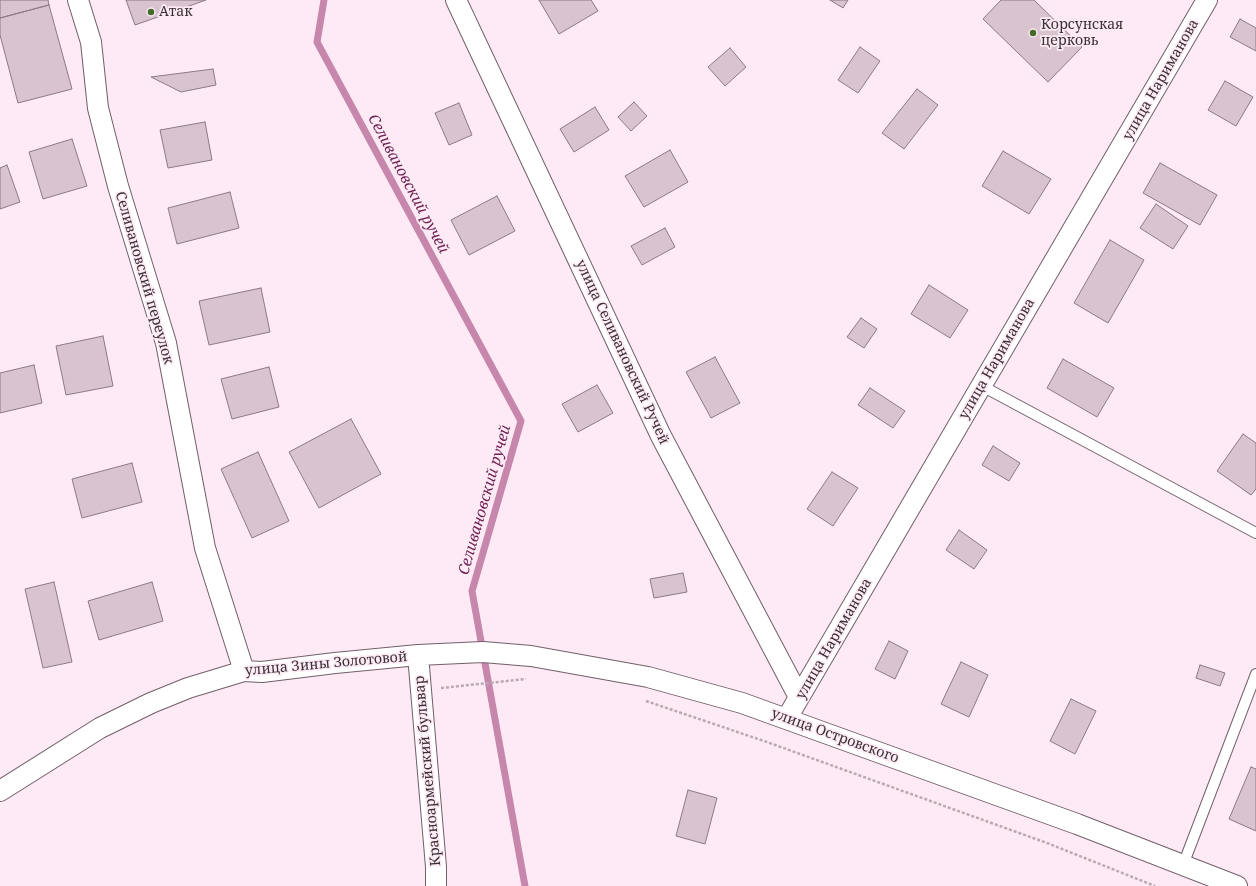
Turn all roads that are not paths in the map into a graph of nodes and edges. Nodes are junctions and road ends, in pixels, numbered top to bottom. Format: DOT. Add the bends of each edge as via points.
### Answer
graph roads {
  1 [pos="78,0"];
  2 [pos="456,0"];
  3 [pos="1207,0"];
  4 [pos="982,386"];
  5 [pos="1256,533"];
  6 [pos="418,655"];
  7 [pos="244,671"];
  8 [pos="1256,674"];
  9 [pos="799,697"];
  10 [pos="787,718"];
  11 [pos="0,791"];
  12 [pos="1184,865"];
  13 [pos="436,886"];
  14 [pos="1237,886"];
  1 -- 7 [label="street, Селивановский переулок" via="91,42 100,115 118,186 166,343 205,548"];
  2 -- 9 [label="street, улица Селивановский Ручей" via="661,436"];
  3 -- 4 [label="street, улица Нариманова"];
  4 -- 5 [label="lane"];
  4 -- 9 [label="street, улица Нариманова"];
  6 -- 7 [label="street, улица Зины Золотовой" via="262,672"];
  6 -- 10 [label="street, улица Островского" via="483,652 532,656 586,665 648,676 742,702"];
  6 -- 13 [label="street, Красноармейский бульвар"];
  7 -- 11 [label="street, улица Зины Золотовой" via="188,688 100,728"];
  8 -- 12 [label="lane"];
  9 -- 10 [label="street, улица Нариманова"];
  10 -- 12 [label="street, улица Островского"];
  12 -- 14 [label="street, улица Островского"];
}
